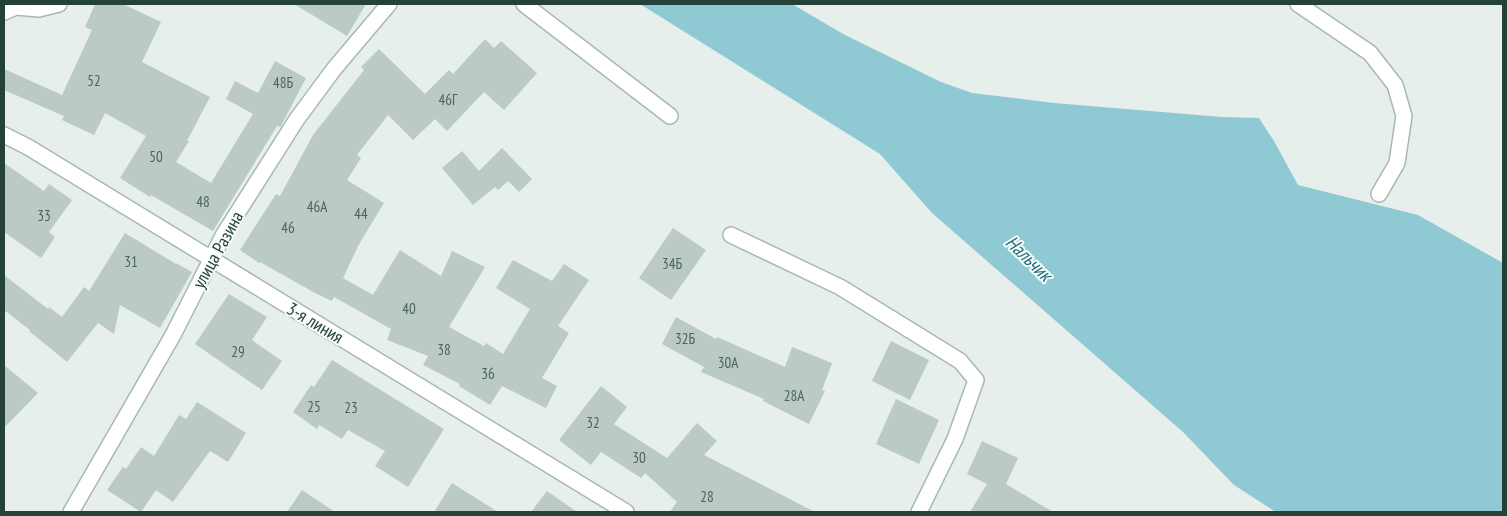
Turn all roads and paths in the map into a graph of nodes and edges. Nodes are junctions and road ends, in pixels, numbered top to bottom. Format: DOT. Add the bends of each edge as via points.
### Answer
graph roads {
  1 [pos="60,4"];
  2 [pos="389,4"];
  3 [pos="524,4"];
  4 [pos="1298,4"];
  5 [pos="4,12"];
  6 [pos="670,116"];
  7 [pos="4,135"];
  8 [pos="1379,194"];
  9 [pos="732,235"];
  10 [pos="211,259"];
  11 [pos="71,512"];
  12 [pos="626,512"];
  13 [pos="919,512"];
  1 -- 5 [label="street" via="39,9 16,7"];
  2 -- 10 [label="street, улица Разина" via="297,119"];
  3 -- 6 [label="street"];
  4 -- 8 [label="street" via="1370,53 1395,85 1404,116 1397,163"];
  7 -- 10 [label="street, 3-я линия"];
  9 -- 13 [label="street" via="840,287 960,361 976,380 955,439"];
  10 -- 11 [label="street, улица Разина" via="173,335"];
  10 -- 12 [label="street, 3-я линия"];
}
